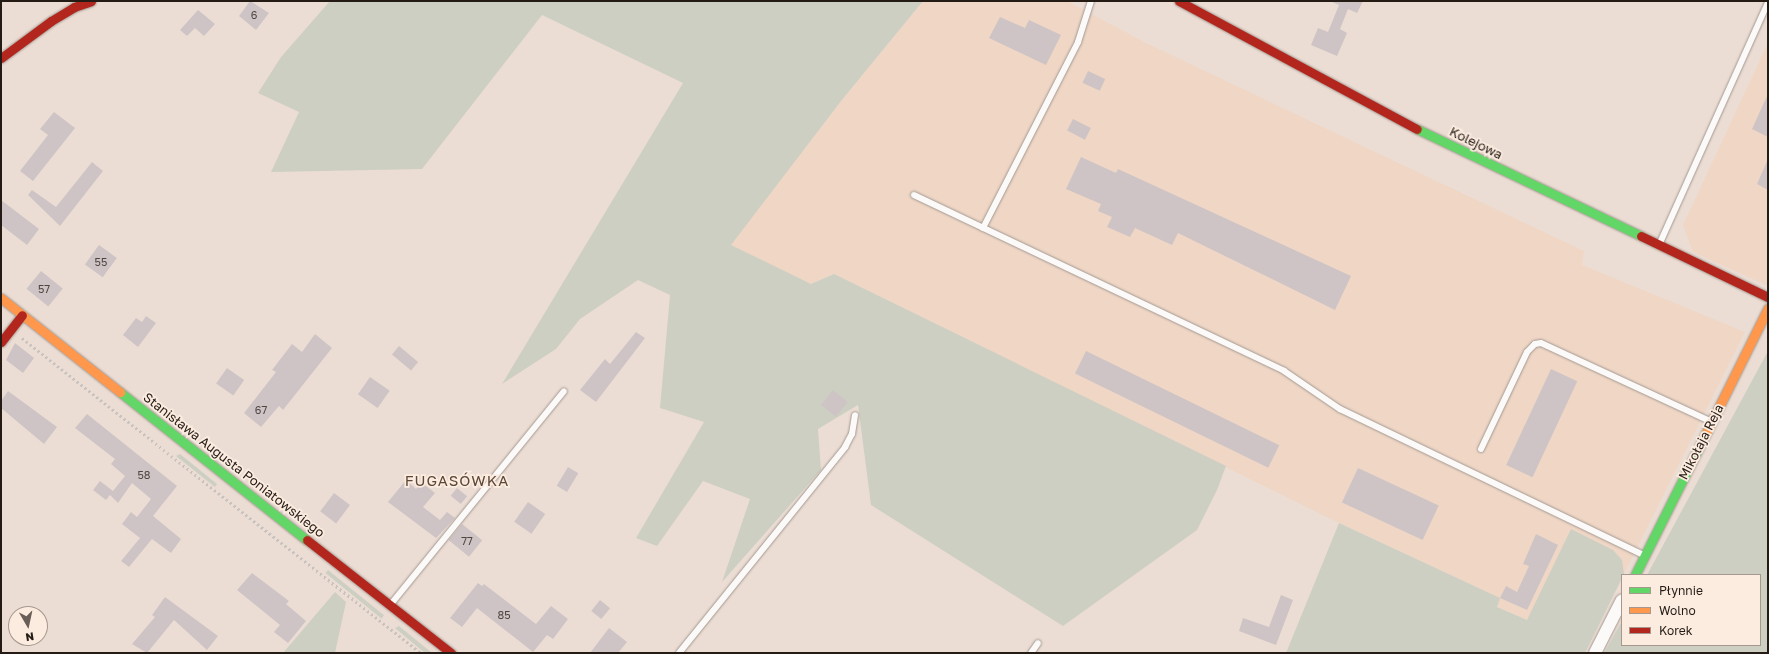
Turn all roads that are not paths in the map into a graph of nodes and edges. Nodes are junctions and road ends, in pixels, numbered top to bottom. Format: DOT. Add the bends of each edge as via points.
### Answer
graph roads {
  1 [pos="91,1"];
  2 [pos="1091,1"];
  3 [pos="1179,1"];
  4 [pos="1768,2"];
  5 [pos="1766,13"];
  6 [pos="1,58"];
  7 [pos="914,195"];
  8 [pos="983,228"];
  9 [pos="1658,246"];
  10 [pos="1768,296"];
  11 [pos="1,298"];
  12 [pos="1768,308"];
  13 [pos="22,315"];
  14 [pos="1,342"];
  15 [pos="564,391"];
  16 [pos="855,415"];
  17 [pos="1711,421"];
  18 [pos="1481,449"];
  19 [pos="1644,556"];
  20 [pos="1635,574"];
  21 [pos="1621,602"];
  22 [pos="390,605"];
  23 [pos="1038,643"];
  24 [pos="451,653"];
  25 [pos="679,653"];
  26 [pos="1031,653"];
  27 [pos="1595,653"];
  1 -- 6 [label="street" via="74,7 51,21"];
  2 -- 8 [label="lane" via="1078,42"];
  3 -- 9 [label="street, Kolejowa" via="1422,132"];
  4 -- 5 [label="lane"];
  5 -- 9 [label="lane"];
  7 -- 8 [label="lane"];
  8 -- 19 [label="lane" via="1284,371 1340,409"];
  9 -- 10 [label="street, Kolejowa"];
  11 -- 13 [label="street, Stanisława Augusta Poniatowskiego"];
  12 -- 17 [label="street, Mikołaja Reja"];
  13 -- 14 [label="street"];
  13 -- 22 [label="street, Stanisława Augusta Poniatowskiego"];
  15 -- 22 [label="lane"];
  16 -- 25 [label="lane" via="852,434 845,446"];
  17 -- 18 [label="lane" via="1540,343 1535,344 1527,352"];
  17 -- 19 [label="street, Mikołaja Reja"];
  19 -- 20 [label="street, Mikołaja Reja"];
  21 -- 27 [label="street"];
  22 -- 24 [label="street, Stanisława Augusta Poniatowskiego"];
  23 -- 26 [label="lane"];
}
